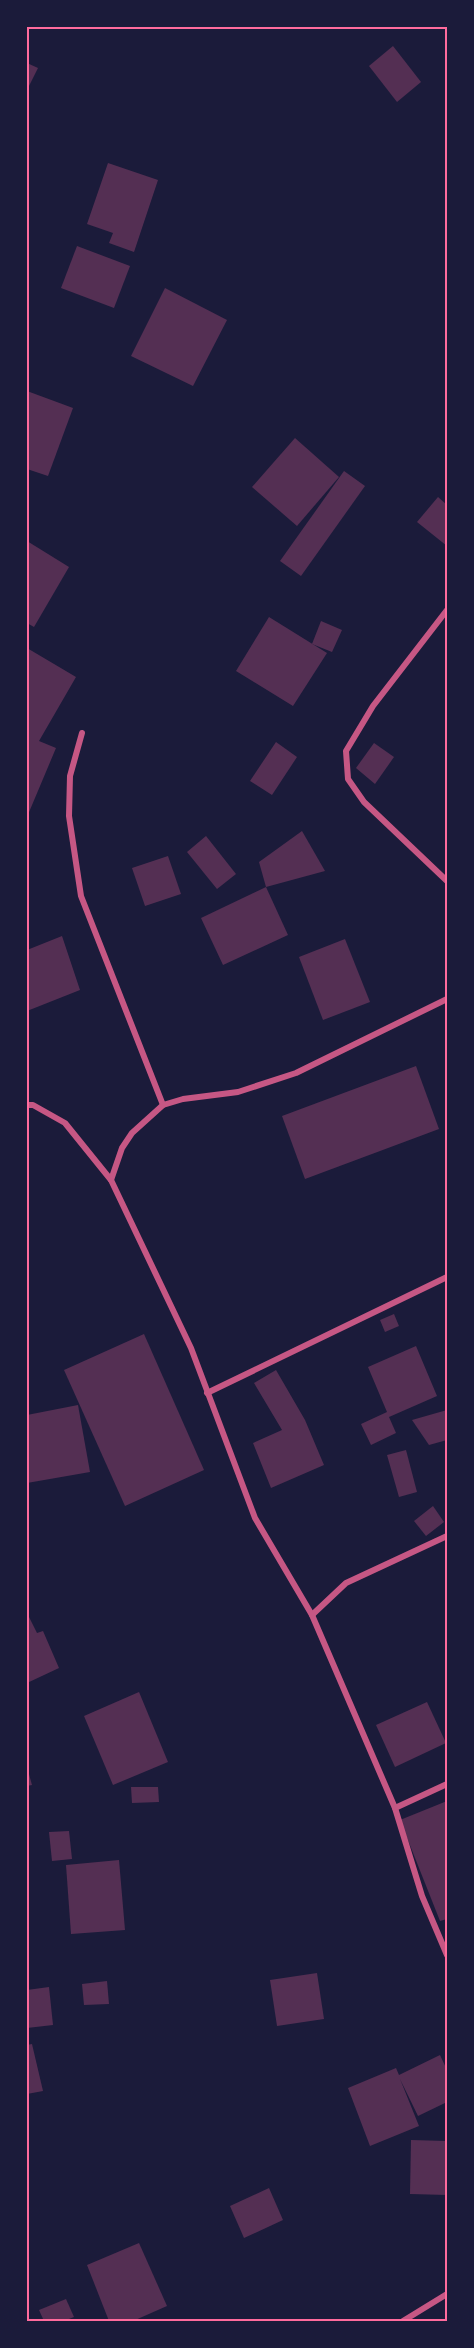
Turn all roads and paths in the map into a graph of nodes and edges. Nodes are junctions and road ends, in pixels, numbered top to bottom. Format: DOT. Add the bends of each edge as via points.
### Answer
graph roads {
  1 [pos="447,610"];
  2 [pos="82,733"];
  3 [pos="447,881"];
  4 [pos="447,999"];
  5 [pos="27,1105"];
  6 [pos="163,1105"];
  7 [pos="111,1180"];
  8 [pos="447,1277"];
  9 [pos="207,1393"];
  10 [pos="447,1536"];
  11 [pos="312,1615"];
  12 [pos="447,1784"];
  13 [pos="395,1808"];
  14 [pos="447,1955"];
  15 [pos="447,2294"];
  16 [pos="403,2321"];
  1 -- 3 [label="street" via="373,706 346,751 348,779 364,802"];
  2 -- 6 [label="street" via="70,776 69,816 81,896"];
  4 -- 6 [label="street" via="296,1074 238,1092"];
  5 -- 7 [label="street" via="65,1123"];
  6 -- 7 [label="street" via="132,1133 122,1148"];
  7 -- 9 [label="street"];
  8 -- 9 [label="street"];
  9 -- 11 [label="street" via="255,1518"];
  10 -- 11 [label="street" via="346,1583"];
  11 -- 13 [label="street"];
  12 -- 13 [label="street"];
  13 -- 14 [label="street" via="422,1896"];
  15 -- 16 [label="street"];
}
